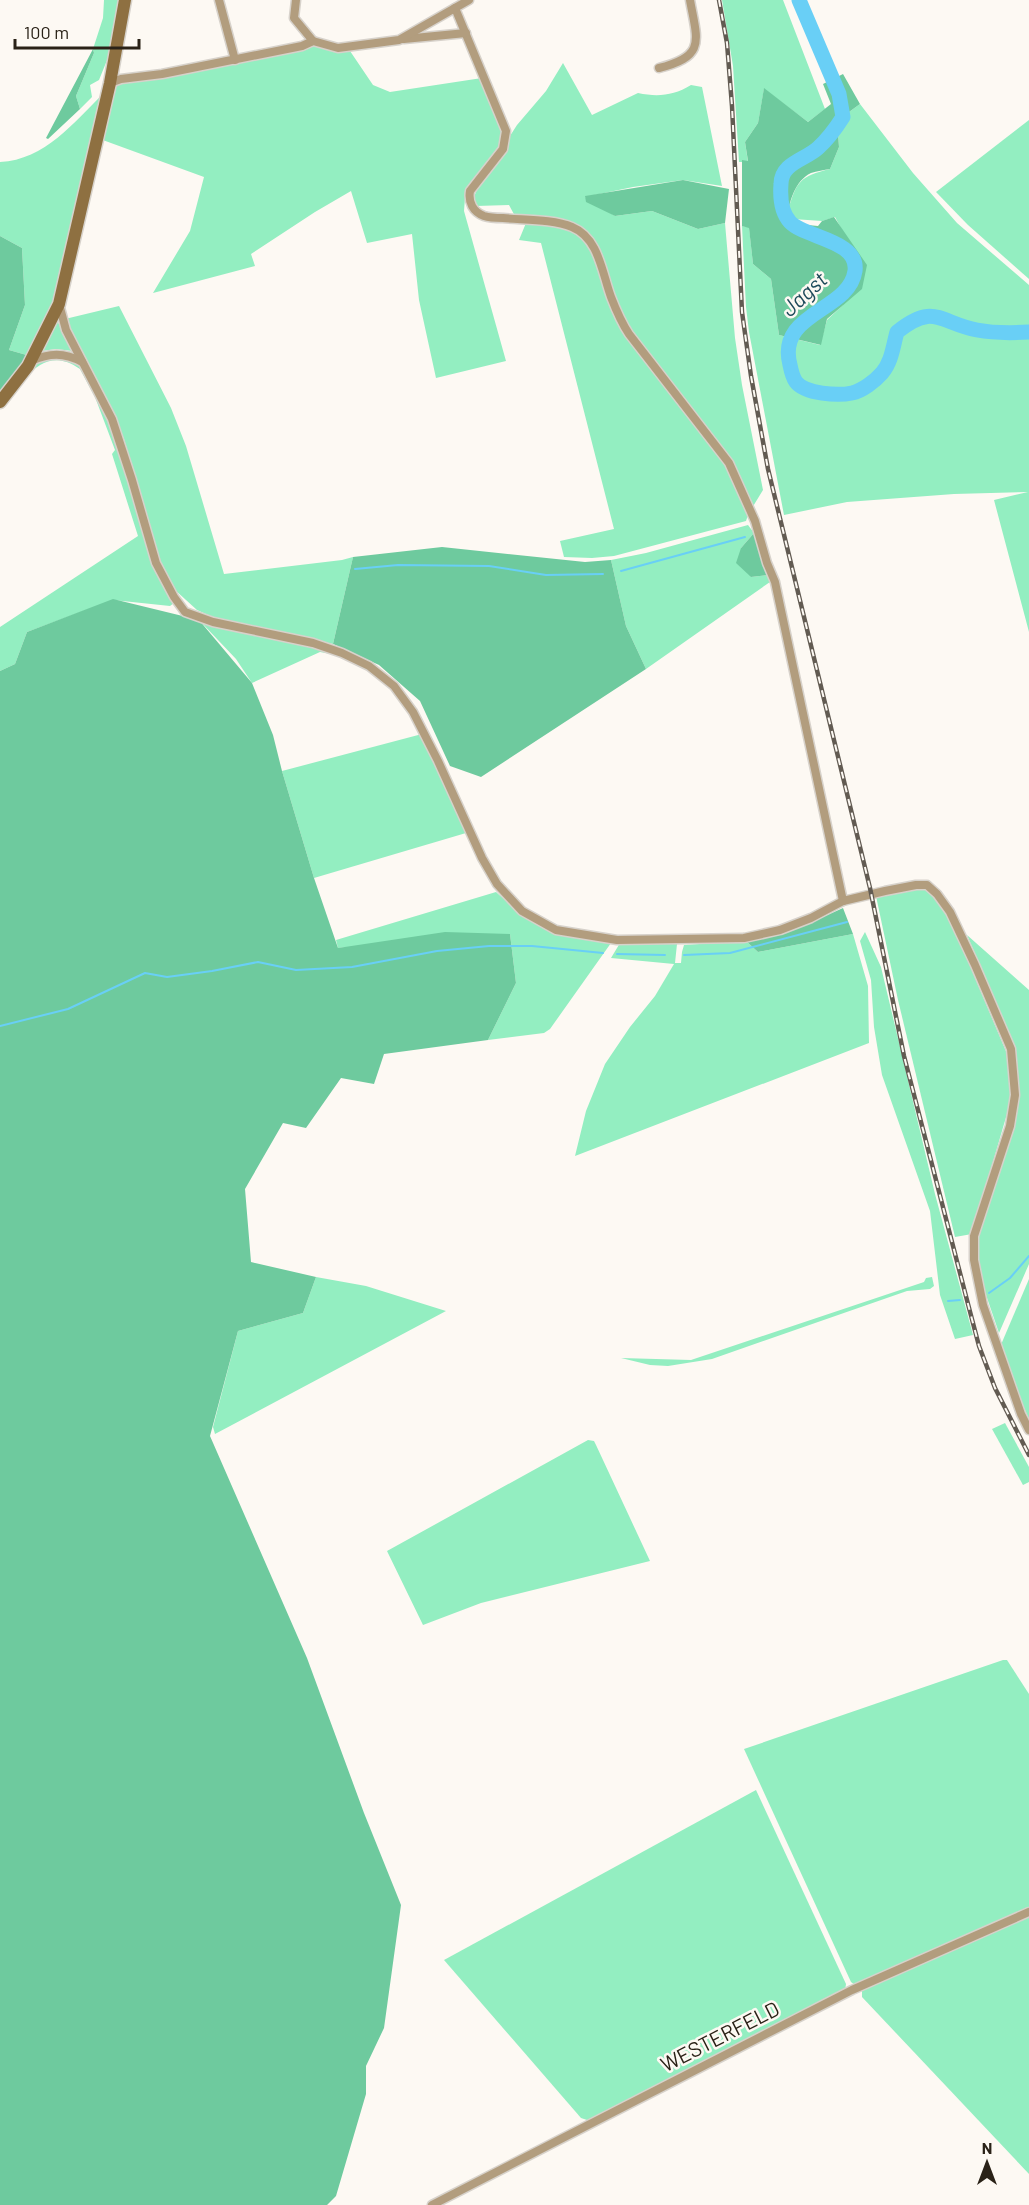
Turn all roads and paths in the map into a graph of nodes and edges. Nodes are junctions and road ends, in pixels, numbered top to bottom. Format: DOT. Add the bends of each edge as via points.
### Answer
graph roads {
  1 [pos="125,0"];
  2 [pos="219,0"];
  3 [pos="296,0"];
  4 [pos="469,0"];
  5 [pos="690,0"];
  6 [pos="455,8"];
  7 [pos="466,33"];
  8 [pos="399,40"];
  9 [pos="313,41"];
  10 [pos="236,60"];
  11 [pos="659,68"];
  12 [pos="110,83"];
  13 [pos="59,304"];
  14 [pos="31,361"];
  15 [pos="82,362"];
  16 [pos="0,402"];
  17 [pos="843,902"];
  18 [pos="1029,1430"];
  19 [pos="1029,1912"];
  20 [pos="432,2205"];
  1 -- 12 [label="main road"];
  2 -- 10 [label="street"];
  3 -- 9 [label="street" via="294,18"];
  4 -- 6 [label="street"];
  5 -- 11 [label="street" via="695,48 682,59"];
  6 -- 7 [label="street"];
  6 -- 8 [label="street"];
  7 -- 8 [label="street"];
  7 -- 17 [label="street" via="506,131 503,149 471,191 471,206 484,216 561,224 580,231 599,259 620,320 720,450 740,485 774,582"];
  8 -- 9 [label="street" via="338,48"];
  9 -- 10 [label="street"];
  10 -- 12 [label="street"];
  12 -- 13 [label="main road"];
  13 -- 14 [label="main road"];
  13 -- 15 [label="street" via="66,330"];
  14 -- 15 [label="street" via="61,354"];
  14 -- 16 [label="main road"];
  15 -- 17 [label="street" via="112,419 161,577 185,612 342,653 369,666 394,686 413,712 482,858 497,884 522,911 556,930 617,940 744,938 780,930"];
  17 -- 18 [label="street" via="916,885 932,889 950,912 1011,1049 1015,1095 1010,1126 974,1236 974,1260 983,1305"];
  19 -- 20 [label="street, WESTERFELD" via="852,1990"];
}
